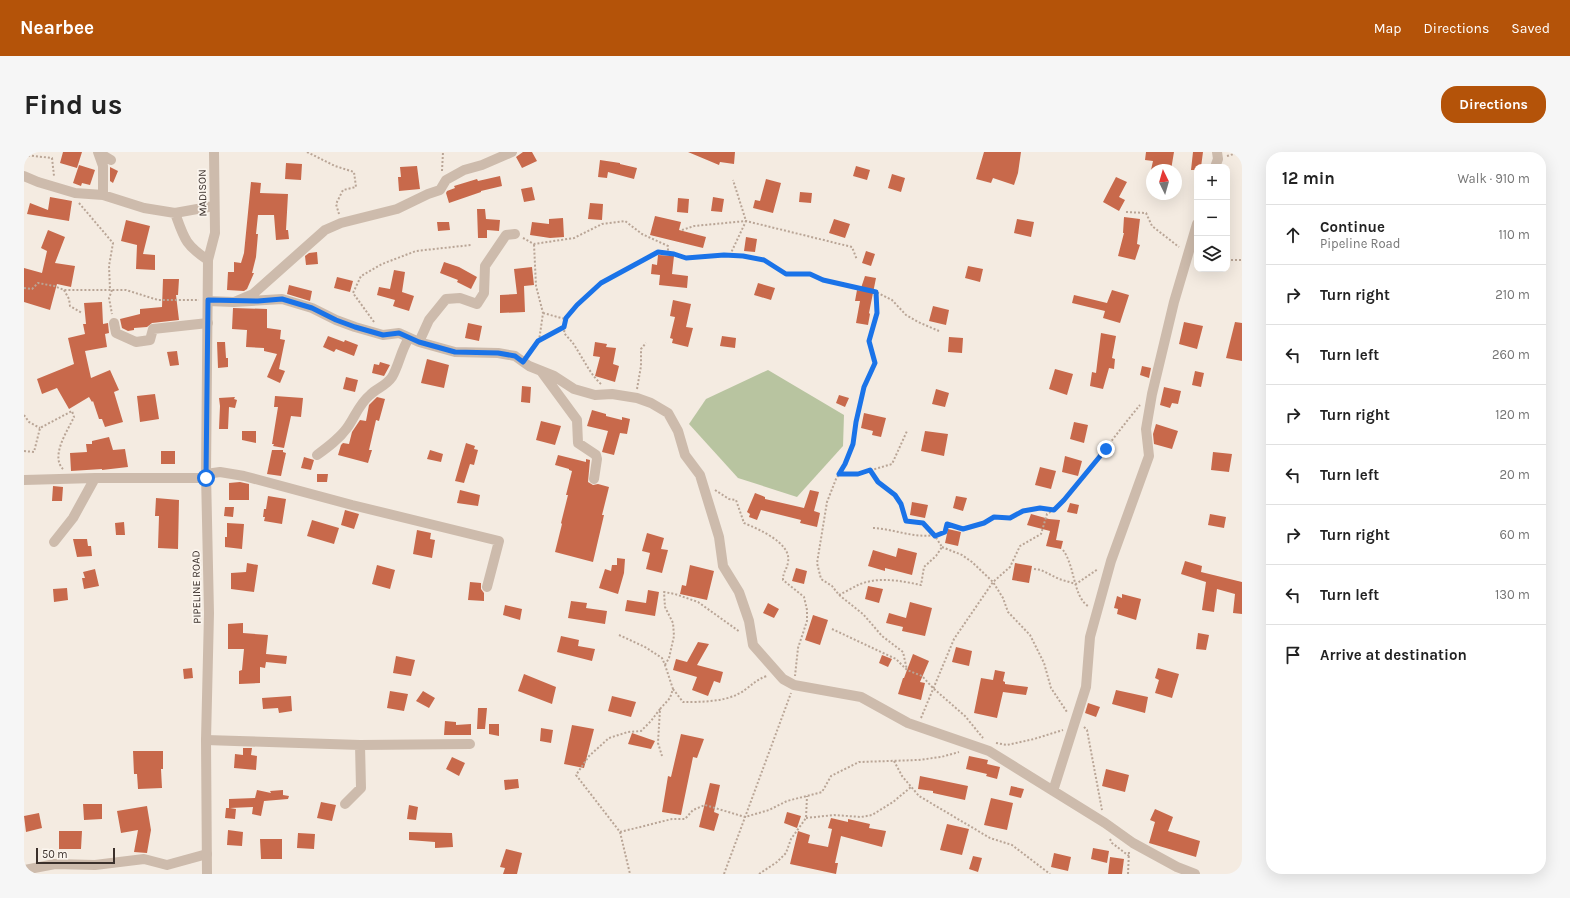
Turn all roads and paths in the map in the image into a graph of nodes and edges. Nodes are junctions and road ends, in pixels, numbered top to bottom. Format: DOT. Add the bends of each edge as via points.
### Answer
graph roads {
  1 [pos="98,152"];
  2 [pos="214,152"];
  3 [pos="307,152"];
  4 [pos="512,152"];
  5 [pos="1241,152"];
  6 [pos="24,155"];
  7 [pos="1217,159"];
  8 [pos="111,160"];
  9 [pos="24,176"];
  10 [pos="733,180"];
  11 [pos="56,188"];
  12 [pos="69,191"];
  13 [pos="103,196"];
  14 [pos="214,206"];
  15 [pos="1126,212"];
  16 [pos="175,213"];
  17 [pos="746,221"];
  18 [pos="341,223"];
  19 [pos="682,230"];
  20 [pos="1194,233"];
  21 [pos="515,234"];
  22 [pos="471,244"];
  23 [pos="534,244"];
  24 [pos="1188,252"];
  25 [pos="668,253"];
  26 [pos="730,255"];
  27 [pos="208,260"];
  28 [pos="857,260"];
  29 [pos="1230,260"];
  30 [pos="1242,260"];
  31 [pos="24,288"];
  32 [pos="64,290"];
  33 [pos="111,290"];
  34 [pos="876,292"];
  35 [pos="208,300"];
  36 [pos="234,302"];
  37 [pos="82,313"];
  38 [pos="543,313"];
  39 [pos="566,318"];
  40 [pos="114,323"];
  41 [pos="208,323"];
  42 [pos="564,327"];
  43 [pos="939,331"];
  44 [pos="383,335"];
  45 [pos="409,338"];
  46 [pos="538,341"];
  47 [pos="419,342"];
  48 [pos="646,343"];
  49 [pos="523,362"];
  50 [pos="541,371"];
  51 [pos="612,394"];
  52 [pos="1152,394"];
  53 [pos="637,398"];
  54 [pos="24,415"];
  55 [pos="40,428"];
  56 [pos="907,431"];
  57 [pos="24,451"];
  58 [pos="317,455"];
  59 [pos="870,470"];
  60 [pos="839,474"];
  61 [pos="206,476"];
  62 [pos="73,478"];
  63 [pos="95,478"];
  64 [pos="594,479"];
  65 [pos="24,480"];
  66 [pos="702,483"];
  67 [pos="1054,510"];
  68 [pos="873,528"];
  69 [pos="935,536"];
  70 [pos="54,542"];
  71 [pos="942,547"];
  72 [pos="1063,550"];
  73 [pos="1110,561"];
  74 [pos="1034,569"];
  75 [pos="993,582"];
  76 [pos="1076,584"];
  77 [pos="487,587"];
  78 [pos="838,595"];
  79 [pos="1097,610"];
  80 [pos="832,629"];
  81 [pos="619,635"];
  82 [pos="753,645"];
  83 [pos="665,665"];
  84 [pos="907,670"];
  85 [pos="777,672"];
  86 [pos="794,685"];
  87 [pos="933,688"];
  88 [pos="673,689"];
  89 [pos="660,709"];
  90 [pos="1075,722"];
  91 [pos="918,727"];
  92 [pos="206,740"];
  93 [pos="992,742"];
  94 [pos="470,744"];
  95 [pos="360,745"];
  96 [pos="976,747"];
  97 [pos="662,756"];
  98 [pos="894,761"];
  99 [pos="911,787"];
  100 [pos="1053,791"];
  101 [pos="807,796"];
  102 [pos="345,804"];
  103 [pos="745,817"];
  104 [pos="806,818"];
  105 [pos="1105,823"];
  106 [pos="620,832"];
  107 [pos="1130,841"];
  108 [pos="207,854"];
  109 [pos="1129,856"];
  110 [pos="24,870"];
  111 [pos="207,874"];
  112 [pos="630,874"];
  113 [pos="724,874"];
  114 [pos="759,874"];
  115 [pos="1050,874"];
  116 [pos="1128,874"];
  117 [pos="1195,874"];
  1 -- 8 [label="street"];
  1 -- 13 [label="street" via="103,166"];
  2 -- 14 [label="street, MADISON"];
  3 -- 18 [label="path" via="354,172 356,187 343,190 336,204"];
  4 -- 18 [label="street" via="464,170 446,180 440,190 397,209"];
  5 -- 7 [label="path"];
  6 -- 11 [label="path" via="52,158"];
  9 -- 11 [label="street"];
  10 -- 17 [label="path"];
  11 -- 12 [label="street"];
  12 -- 13 [label="street"];
  12 -- 33 [label="path" via="113,243 109,266"];
  13 -- 16 [label="street" via="144,208"];
  14 -- 16 [label="street"];
  14 -- 27 [label="street, MADISON" via="215,233"];
  15 -- 24 [label="path" via="1146,213 1152,226 1174,245"];
  16 -- 27 [label="street" via="184,239 195,252"];
  17 -- 19 [label="path" via="694,226"];
  17 -- 26 [label="path"];
  17 -- 28 [label="path" via="852,247"];
  18 -- 36 [label="street" via="325,230 253,294"];
  20 -- 24 [label="street"];
  21 -- 23 [label="path"];
  21 -- 47 [label="street" via="506,236 485,266 484,293 477,304 460,298 446,299 429,320"];
  22 -- 44 [label="path" via="416,252 382,264 360,276 353,293"];
  23 -- 25 [label="path" via="574,238 602,224 625,221 642,234 668,246"];
  23 -- 38 [label="path" via="536,286"];
  24 -- 52 [label="street"];
  25 -- 26 [label="path" via="686,258"];
  25 -- 39 [label="path" via="658,252 601,283"];
  26 -- 34 [label="path" via="764,260 786,274 810,274 823,280"];
  27 -- 35 [label="street, PIPELINE ROAD"];
  29 -- 30 [label="path"];
  31 -- 32 [label="path" via="32,289 38,283 42,283"];
  32 -- 33 [label="path"];
  32 -- 37 [label="path" via="70,299 70,306"];
  33 -- 35 [label="path" via="126,290 158,300"];
  33 -- 40 [label="path" via="109,298"];
  34 -- 43 [label="path" via="892,300 918,322"];
  34 -- 60 [label="path" via="877,313 869,341 875,363 863,393 853,444"];
  35 -- 36 [label="street"];
  35 -- 41 [label="street, PIPELINE ROAD"];
  36 -- 44 [label="street" via="282,299"];
  38 -- 39 [label="path"];
  38 -- 46 [label="path"];
  39 -- 42 [label="path"];
  40 -- 41 [label="street" via="116,334 136,342 150,340 153,329"];
  41 -- 61 [label="street, PIPELINE ROAD"];
  42 -- 46 [label="path"];
  42 -- 51 [label="path" via="564,333 576,347 596,380"];
  44 -- 45 [label="street" via="399,333"];
  45 -- 47 [label="street"];
  45 -- 58 [label="street" via="387,383 370,395 332,445"];
  46 -- 49 [label="path"];
  47 -- 49 [label="street" via="455,352 515,356"];
  48 -- 53 [label="path" via="641,349"];
  49 -- 50 [label="street"];
  50 -- 51 [label="street" via="574,389 595,395"];
  50 -- 64 [label="street" via="577,420 578,442 596,455"];
  51 -- 53 [label="street"];
  52 -- 67 [label="path" via="1139,405 1106,449"];
  52 -- 73 [label="street" via="1146,429 1149,456"];
  53 -- 66 [label="street" via="668,412 678,431 685,454 700,475"];
  54 -- 55 [label="path" via="29,422"];
  55 -- 57 [label="path" via="34,452"];
  55 -- 62 [label="path" via="72,412 74,417 58,451 61,466"];
  56 -- 59 [label="path" via="892,464"];
  59 -- 60 [label="path" via="858,474"];
  59 -- 69 [label="path" via="878,482 895,495 901,504 906,521 923,523"];
  60 -- 78 [label="path" via="827,502 817,563 820,580 832,586"];
  61 -- 63 [label="street"];
  61 -- 77 [label="street" via="220,472 244,476 499,541"];
  61 -- 92 [label="street, PIPELINE ROAD" via="209,613"];
  62 -- 63 [label="street"];
  62 -- 65 [label="street"];
  63 -- 70 [label="street" via="73,518"];
  66 -- 82 [label="street" via="718,537 723,566 739,592 749,621"];
  66 -- 86 [label="path" via="736,500 744,523 774,539 787,550 788,562 783,580 804,597 807,610 807,621 798,648"];
  67 -- 69 [label="path" via="1040,508 1023,511 1010,518 994,517 963,529 947,524 945,532"];
  67 -- 75 [label="path" via="1047,514 1042,534 1020,546 1010,566"];
  68 -- 69 [label="path" via="923,537"];
  69 -- 71 [label="path"];
  71 -- 75 [label="path" via="962,555"];
  71 -- 78 [label="path" via="924,568 921,585 901,580 873,580"];
  72 -- 76 [label="path" via="1068,557"];
  73 -- 76 [label="path"];
  73 -- 79 [label="street"];
  74 -- 76 [label="path"];
  75 -- 87 [label="path" via="954,639"];
  75 -- 90 [label="path" via="1008,612 1030,635 1044,663 1051,688"];
  76 -- 79 [label="path" via="1083,602"];
  78 -- 84 [label="path" via="863,614 882,636 903,652"];
  79 -- 90 [label="street" via="1090,637 1086,687"];
  80 -- 84 [label="path" via="896,659"];
  81 -- 83 [label="path" via="656,654 662,658"];
  82 -- 83 [label="path" via="736,627 698,602 664,592 665,607 673,623 674,636"];
  82 -- 85 [label="street"];
  83 -- 88 [label="path"];
  84 -- 87 [label="path" via="922,676"];
  85 -- 86 [label="street"];
  85 -- 88 [label="path" via="757,679 739,694 708,701 683,702"];
  86 -- 91 [label="street" via="861,698"];
  86 -- 103 [label="path"];
  87 -- 91 [label="path"];
  87 -- 96 [label="path" via="965,716 985,740"];
  88 -- 89 [label="path" via="670,698"];
  89 -- 97 [label="path" via="658,743"];
  89 -- 106 [label="path" via="641,731 608,738 589,756 576,775"];
  90 -- 93 [label="path" via="1034,739 1007,745"];
  90 -- 100 [label="street"];
  90 -- 105 [label="path" via="1087,730"];
  91 -- 96 [label="street"];
  92 -- 95 [label="street"];
  92 -- 108 [label="street, PIPELINE ROAD"];
  94 -- 95 [label="street"];
  95 -- 102 [label="street" via="361,788"];
  96 -- 98 [label="path" via="941,757"];
  96 -- 100 [label="street" via="989,751"];
  98 -- 99 [label="path"];
  98 -- 101 [label="path" via="859,762 831,776 822,792"];
  99 -- 104 [label="path" via="872,815"];
  99 -- 115 [label="path" via="919,796 990,838 1012,845"];
  100 -- 105 [label="street"];
  101 -- 103 [label="path"];
  101 -- 104 [label="path"];
  103 -- 106 [label="path" via="705,805 693,810 685,819 672,819"];
  103 -- 113 [label="path"];
  104 -- 114 [label="path" via="791,839 786,854"];
  105 -- 107 [label="street"];
  105 -- 109 [label="path" via="1112,843"];
  106 -- 112 [label="path"];
  107 -- 109 [label="path"];
  107 -- 117 [label="street"];
  108 -- 110 [label="street" via="167,866 144,859 95,865 55,864"];
  108 -- 111 [label="street, PIPELINE ROAD"];
  109 -- 116 [label="path"];
}
